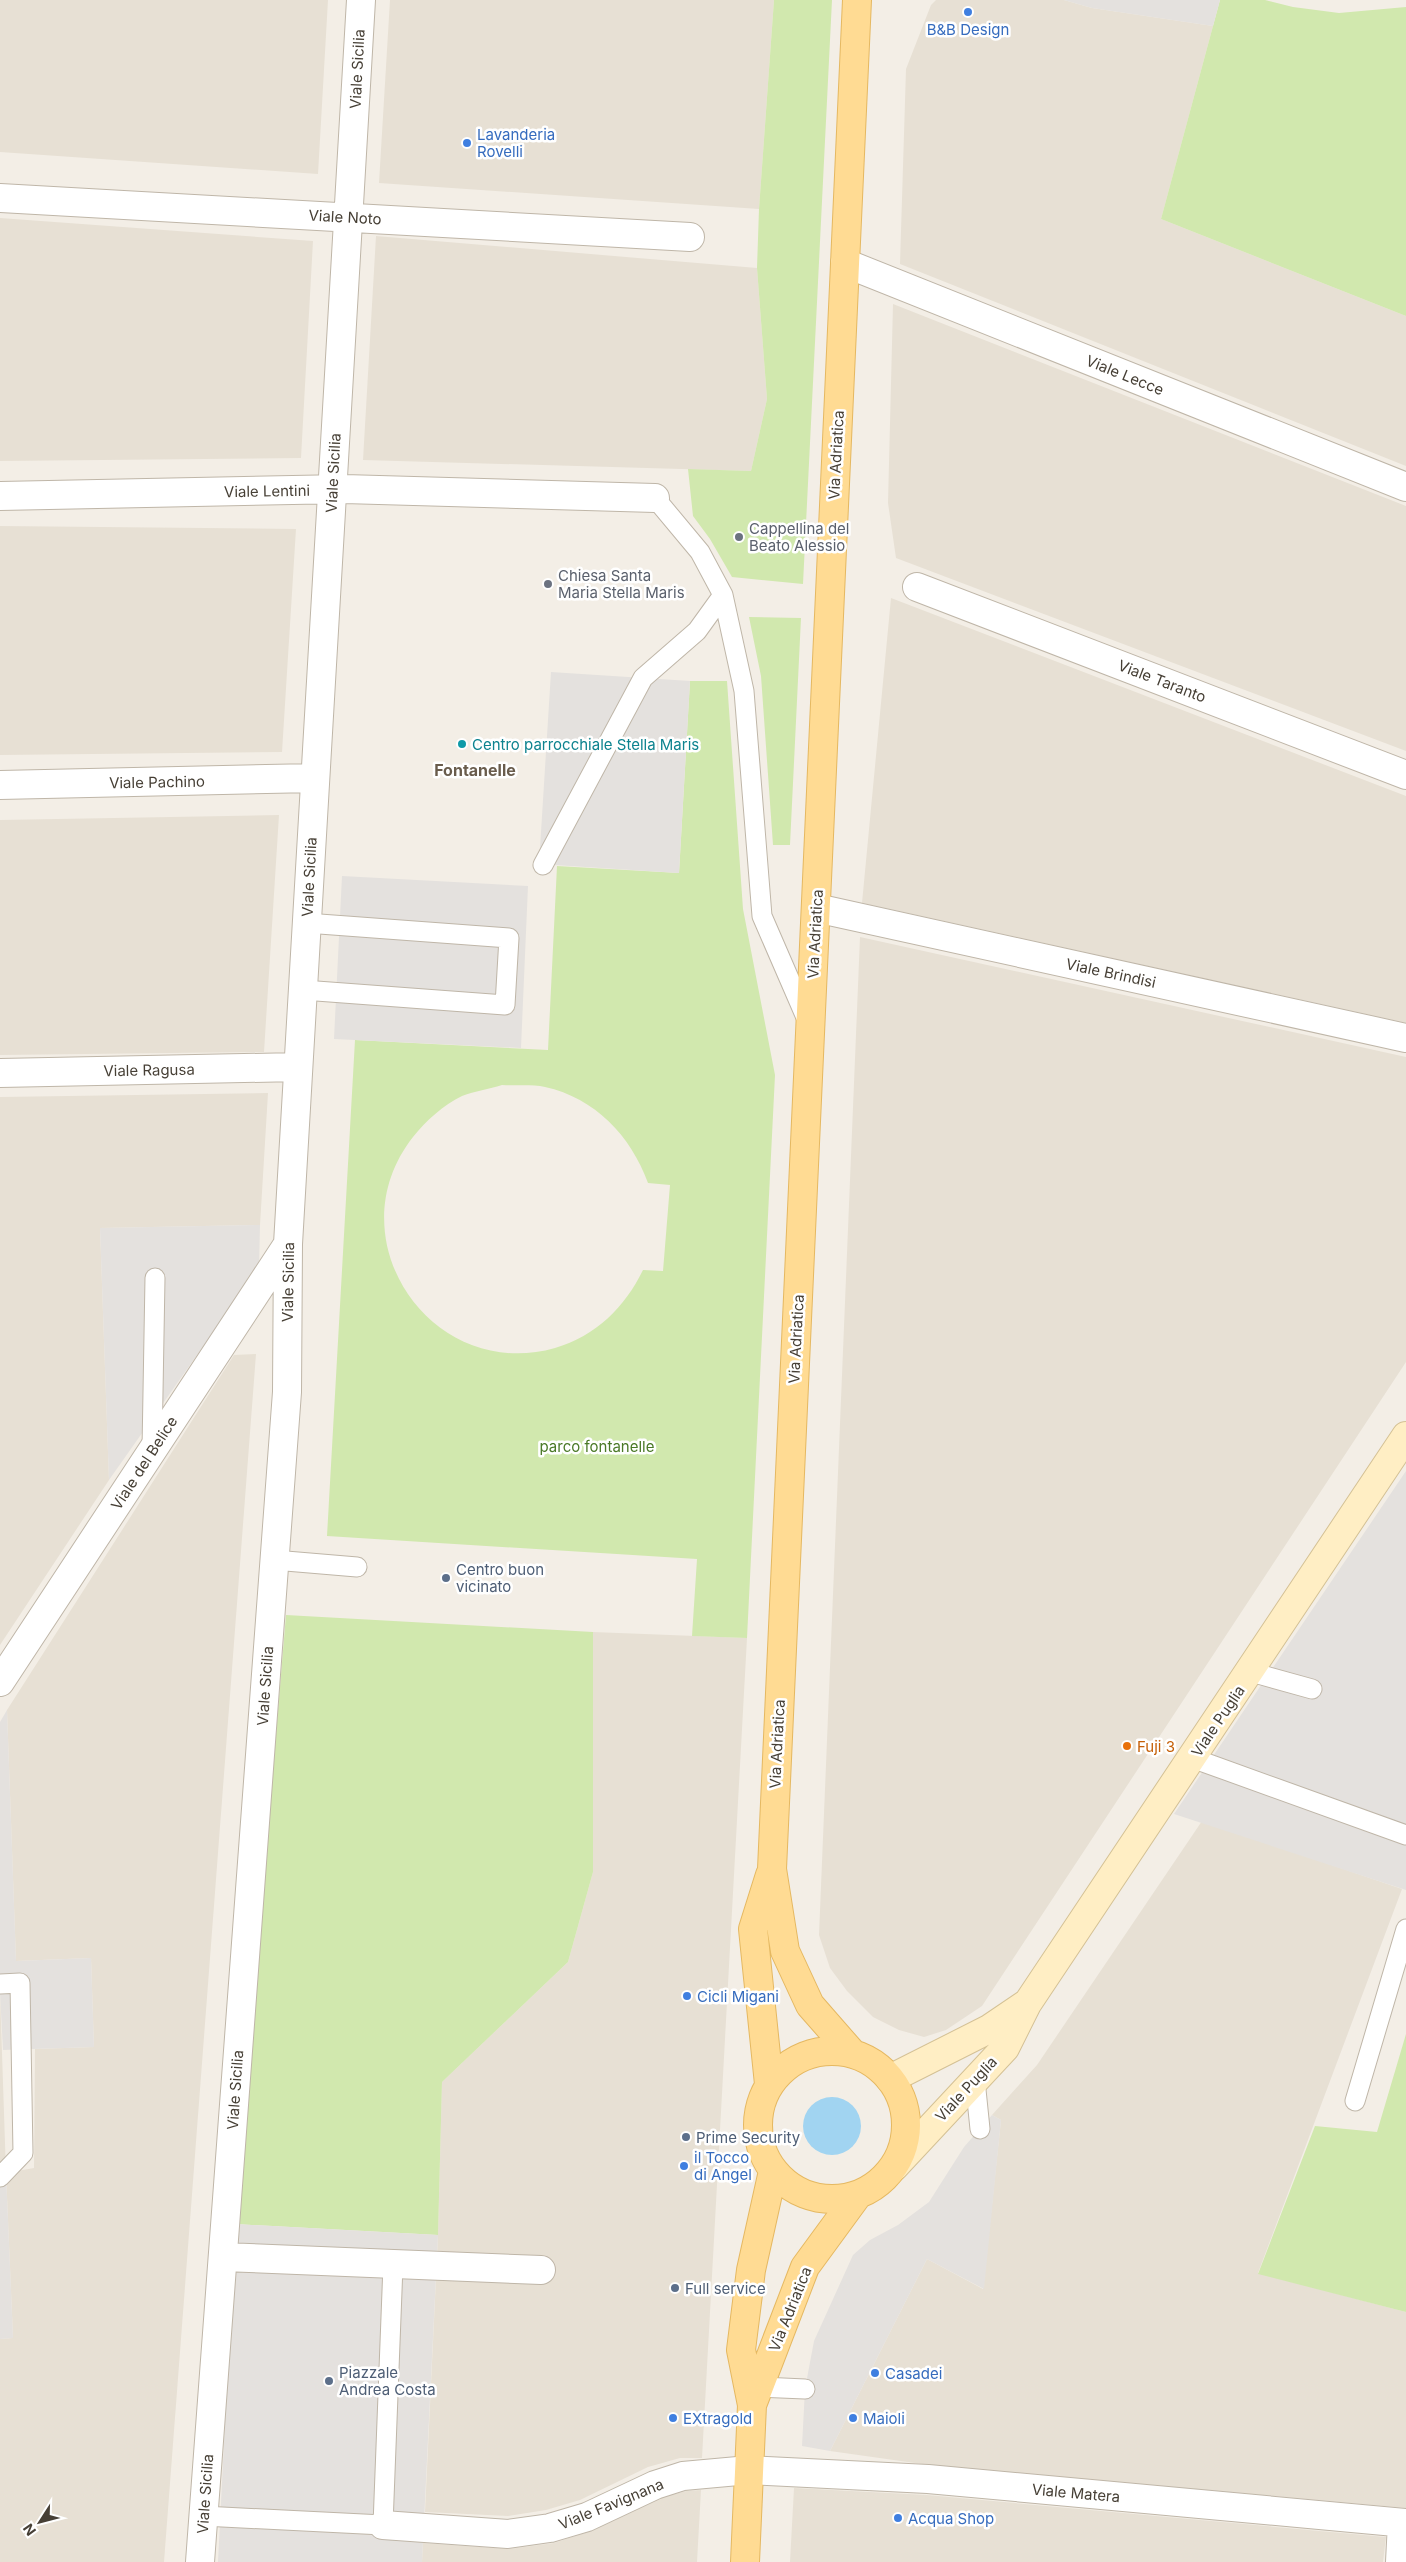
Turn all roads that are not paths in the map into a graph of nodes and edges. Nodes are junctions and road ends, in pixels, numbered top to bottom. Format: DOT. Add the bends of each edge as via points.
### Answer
graph roads {
  1 [pos="360,0"];
  2 [pos="857,0"];
  3 [pos="0,198"];
  4 [pos="348,217"];
  5 [pos="690,237"];
  6 [pos="845,263"];
  7 [pos="1406,487"];
  8 [pos="332,490"];
  9 [pos="0,496"];
  10 [pos="655,498"];
  11 [pos="918,587"];
  12 [pos="723,595"];
  13 [pos="1406,775"];
  14 [pos="315,778"];
  15 [pos="0,785"];
  16 [pos="542,865"];
  17 [pos="816,908"];
  18 [pos="306,923"];
  19 [pos="303,990"];
  20 [pos="810,1028"];
  21 [pos="1406,1038"];
  22 [pos="298,1067"];
  23 [pos="0,1073"];
  24 [pos="288,1244"];
  25 [pos="155,1278"];
  26 [pos="1406,1436"];
  27 [pos="152,1450"];
  28 [pos="274,1560"];
  29 [pos="357,1567"];
  30 [pos="1251,1672"];
  31 [pos="0,1682"];
  32 [pos="1312,1689"];
  33 [pos="1192,1758"];
  34 [pos="1406,1835"];
  35 [pos="772,1869"];
  36 [pos="1406,1929"];
  37 [pos="0,1984"];
  38 [pos="1027,2004"];
  39 [pos="852,2053"];
  40 [pos="890,2079"];
  41 [pos="975,2080"];
  42 [pos="769,2084"];
  43 [pos="1354,2101"];
  44 [pos="980,2129"];
  45 [pos="894,2167"];
  46 [pos="773,2171"];
  47 [pos="0,2177"];
  48 [pos="857,2196"];
  49 [pos="223,2257"];
  50 [pos="393,2265"];
  51 [pos="541,2270"];
  52 [pos="805,2389"];
  53 [pos="756,2396"];
  54 [pos="749,2470"];
  55 [pos="203,2516"];
  56 [pos="1404,2523"];
  57 [pos="383,2525"];
  58 [pos="200,2562"];
  59 [pos="745,2562"];
  60 [pos="1400,2562"];
  1 -- 4 [label="street, Viale Sicilia"];
  2 -- 6 [label="main road, Via Adriatica"];
  3 -- 4 [label="street, Viale Noto"];
  4 -- 5 [label="street, Viale Noto"];
  4 -- 8 [label="street, Viale Sicilia"];
  6 -- 7 [label="street, Viale Lecce"];
  6 -- 17 [label="main road, Via Adriatica"];
  8 -- 9 [label="street, Viale Lentini"];
  8 -- 10 [label="street, Viale Lentini"];
  8 -- 14 [label="street, Viale Sicilia"];
  10 -- 12 [label="lane" via="700,552"];
  11 -- 13 [label="street, Viale Taranto"];
  12 -- 16 [label="lane" via="697,631 643,678"];
  12 -- 20 [label="lane" via="744,691 762,916"];
  14 -- 15 [label="street, Viale Pachino"];
  14 -- 18 [label="street, Viale Sicilia"];
  17 -- 20 [label="main road, Via Adriatica"];
  17 -- 21 [label="street, Viale Brindisi"];
  18 -- 19 [label="street, Viale Sicilia"];
  18 -- 19 [label="lane" via="509,938 505,1005"];
  19 -- 22 [label="street, Viale Sicilia"];
  20 -- 35 [label="main road, Via Adriatica"];
  22 -- 23 [label="street, Viale Ragusa"];
  22 -- 24 [label="street, Viale Sicilia"];
  24 -- 27 [label="street, Viale del Belice"];
  24 -- 28 [label="street, Viale Sicilia" via="286,1392"];
  25 -- 27 [label="lane"];
  26 -- 30 [label="main road, Viale Puglia"];
  27 -- 31 [label="street, Viale del Belice"];
  28 -- 29 [label="lane"];
  28 -- 49 [label="street, Viale Sicilia"];
  30 -- 32 [label="lane"];
  30 -- 33 [label="main road, Viale Puglia"];
  33 -- 34 [label="lane"];
  33 -- 38 [label="main road, Viale Puglia"];
  35 -- 39 [label="main road, Via Adriatica" via="785,1951 810,2005"];
  35 -- 42 [label="main road, Via Adriatica" via="753,1929"];
  36 -- 43 [label="lane"];
  37 -- 47 [label="lane" via="20,1983 23,2153"];
  38 -- 40 [label="main road, Viale Puglia" via="989,2029"];
  38 -- 41 [label="main road, Viale Puglia" via="1005,2048"];
  39 -- 40 [label="main road" via="873,2063"];
  39 -- 42 [label="main road" via="829,2050 806,2055 786,2066"];
  40 -- 45 [label="main road" via="902,2100 906,2123 903,2146"];
  41 -- 44 [label="lane"];
  41 -- 45 [label="main road, Viale Puglia"];
  42 -- 46 [label="main road" via="760,2105 757,2128 762,2151"];
  45 -- 48 [label="main road" via="878,2184"];
  46 -- 48 [label="main road" via="790,2187 812,2197 834,2200"];
  46 -- 53 [label="main road, Via Adriatica" via="751,2270 741,2350"];
  48 -- 53 [label="main road, Via Adriatica" via="805,2267"];
  49 -- 50 [label="street"];
  49 -- 55 [label="street, Viale Sicilia"];
  50 -- 51 [label="street"];
  50 -- 57 [label="lane"];
  52 -- 53 [label="lane"];
  53 -- 54 [label="main road, Via Adriatica"];
  54 -- 56 [label="street, Viale Matera" via="928,2480"];
  54 -- 57 [label="street, Viale Favignana" via="683,2476 654,2484 587,2517 550,2528 508,2534"];
  54 -- 59 [label="main road, Via Adriatica"];
  55 -- 57 [label="lane"];
  55 -- 58 [label="street, Viale Sicilia"];
  56 -- 60 [label="street, Viale Matera"];
}
